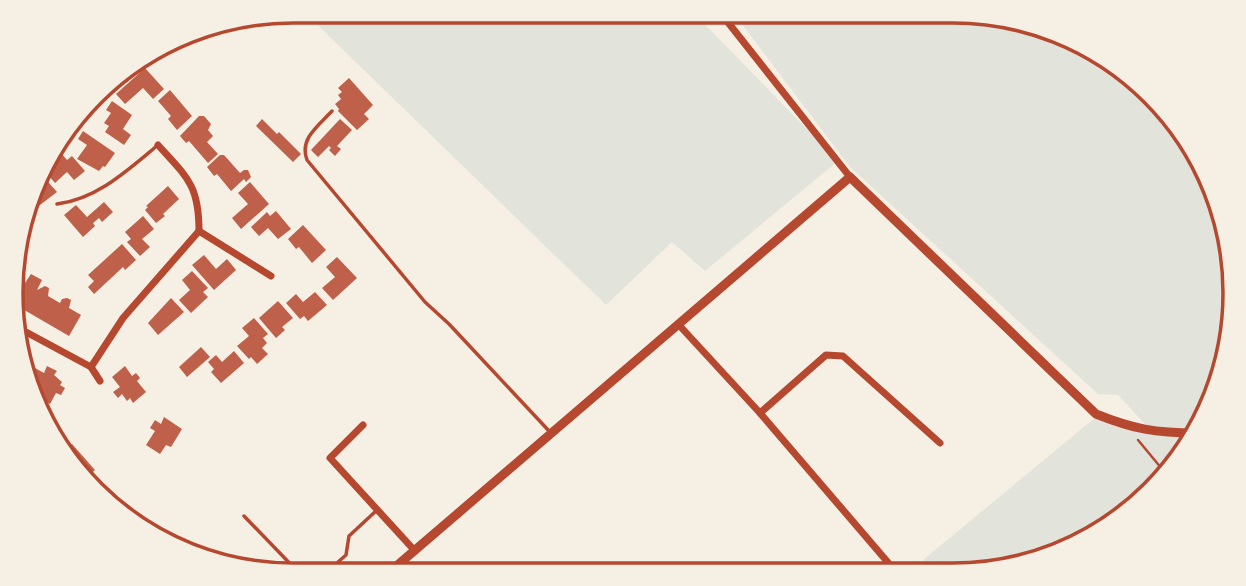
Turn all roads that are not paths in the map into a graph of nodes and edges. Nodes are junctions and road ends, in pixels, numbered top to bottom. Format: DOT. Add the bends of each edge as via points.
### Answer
graph roads {
  1 [pos="729,23"];
  2 [pos="332,111"];
  3 [pos="158,145"];
  4 [pos="850,177"];
  5 [pos="57,204"];
  6 [pos="199,231"];
  7 [pos="271,276"];
  8 [pos="678,324"];
  9 [pos="26,332"];
  10 [pos="91,367"];
  11 [pos="100,381"];
  12 [pos="760,413"];
  13 [pos="363,425"];
  14 [pos="1184,433"];
  15 [pos="551,434"];
  16 [pos="940,443"];
  17 [pos="377,510"];
  18 [pos="244,516"];
  19 [pos="415,551"];
  20 [pos="338,562"];
  21 [pos="289,563"];
  22 [pos="405,563"];
  23 [pos="888,563"];
  1 -- 4 [label="street"];
  2 -- 15 [label="lane" via="307,139 307,160 425,302"];
  3 -- 5 [label="lane" via="106,186"];
  3 -- 6 [label="street" via="191,182 199,206"];
  4 -- 8 [label="street"];
  4 -- 14 [label="street" via="1096,414 1126,426"];
  6 -- 7 [label="street"];
  6 -- 10 [label="street" via="123,318"];
  8 -- 12 [label="street"];
  8 -- 15 [label="street"];
  9 -- 10 [label="street"];
  10 -- 11 [label="street"];
  12 -- 16 [label="street" via="826,355 843,356"];
  12 -- 23 [label="street"];
  13 -- 17 [label="street" via="330,458"];
  15 -- 19 [label="street"];
  17 -- 19 [label="street"];
  17 -- 20 [label="lane" via="349,536 346,555"];
  18 -- 21 [label="lane"];
  19 -- 22 [label="street"];
}
